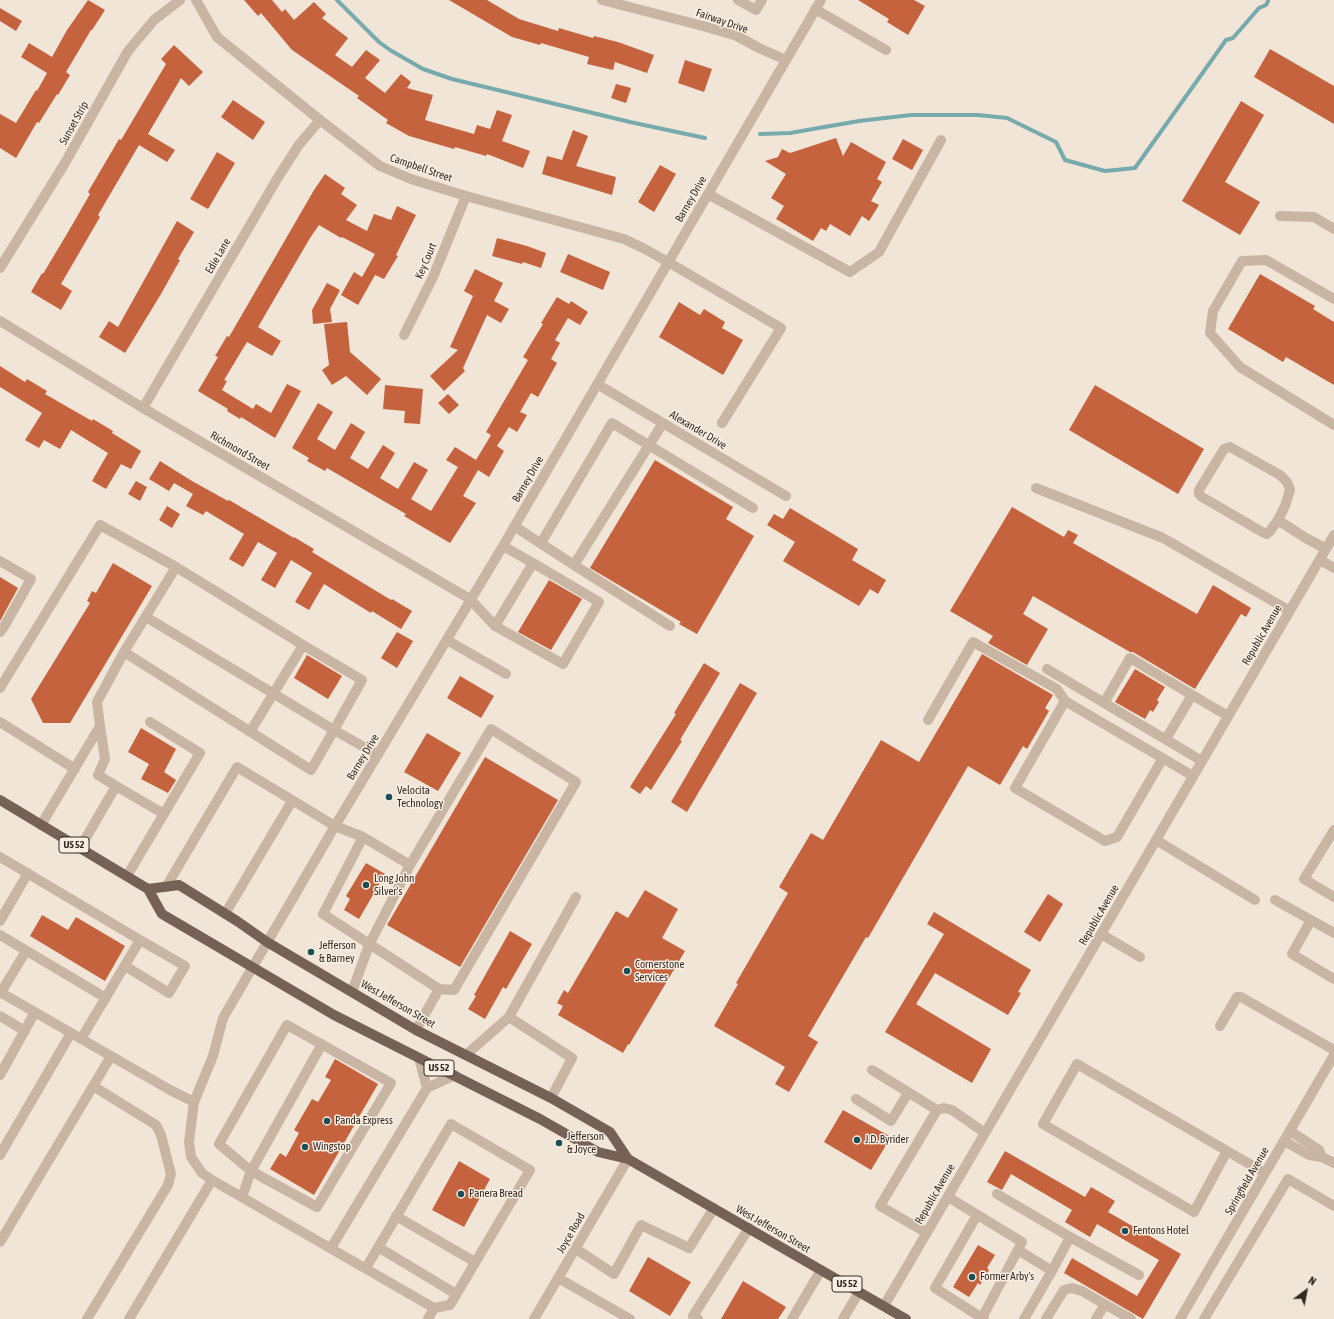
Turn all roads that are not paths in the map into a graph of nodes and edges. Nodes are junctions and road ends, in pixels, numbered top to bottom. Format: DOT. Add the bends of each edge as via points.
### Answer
graph roads {
  1 [pos="180,0"];
  2 [pos="196,0"];
  3 [pos="738,0"];
  4 [pos="762,0"];
  5 [pos="821,0"];
  6 [pos="607,1"];
  7 [pos="815,10"];
  8 [pos="886,50"];
  9 [pos="786,60"];
  10 [pos="320,120"];
  11 [pos="941,140"];
  12 [pos="708,194"];
  13 [pos="466,196"];
  14 [pos="1280,216"];
  15 [pos="1334,230"];
  16 [pos="668,262"];
  17 [pos="0,268"];
  18 [pos="1334,299"];
  19 [pos="0,321"];
  20 [pos="404,335"];
  21 [pos="598,384"];
  22 [pos="143,408"];
  23 [pos="663,423"];
  24 [pos="722,423"];
  25 [pos="1334,425"];
  26 [pos="649,445"];
  27 [pos="1036,488"];
  28 [pos="786,496"];
  29 [pos="753,508"];
  30 [pos="1278,520"];
  31 [pos="514,526"];
  32 [pos="1334,535"];
  33 [pos="541,543"];
  34 [pos="503,546"];
  35 [pos="1326,549"];
  36 [pos="1320,560"];
  37 [pos="0,561"];
  38 [pos="533,563"];
  39 [pos="574,564"];
  40 [pos="176,567"];
  41 [pos="1334,568"];
  42 [pos="470,600"];
  43 [pos="1290,611"];
  44 [pos="146,617"];
  45 [pos="495,626"];
  46 [pos="670,626"];
  47 [pos="0,632"];
  48 [pos="447,640"];
  49 [pos="303,645"];
  50 [pos="124,652"];
  51 [pos="1047,669"];
  52 [pos="506,674"];
  53 [pos="0,688"];
  54 [pos="274,693"];
  55 [pos="1192,695"];
  56 [pos="1066,701"];
  57 [pos="1104,703"];
  58 [pos="1228,716"];
  59 [pos="928,720"];
  60 [pos="0,722"];
  61 [pos="150,722"];
  62 [pos="100,726"];
  63 [pos="334,730"];
  64 [pos="250,732"];
  65 [pos="1166,739"];
  66 [pos="378,755"];
  67 [pos="1163,758"];
  68 [pos="1202,761"];
  69 [pos="75,768"];
  70 [pos="1193,776"];
  71 [pos="116,786"];
  72 [pos="0,800"];
  73 [pos="292,800"];
  74 [pos="164,814"];
  75 [pos="41,825"];
  76 [pos="336,826"];
  77 [pos="1334,830"];
  78 [pos="363,837"];
  79 [pos="1156,840"];
  80 [pos="80,848"];
  81 [pos="0,857"];
  82 [pos="410,865"];
  83 [pos="28,874"];
  84 [pos="127,876"];
  85 [pos="166,887"];
  86 [pos="148,889"];
  87 [pos="576,897"];
  88 [pos="1334,897"];
  89 [pos="1255,900"];
  90 [pos="1275,900"];
  91 [pos="225,914"];
  92 [pos="1311,920"];
  93 [pos="0,921"];
  94 [pos="1334,933"];
  95 [pos="1101,934"];
  96 [pos="0,935"];
  97 [pos="140,940"];
  98 [pos="267,942"];
  99 [pos="369,945"];
  100 [pos="26,951"];
  101 [pos="1140,957"];
  102 [pos="125,966"];
  103 [pos="253,967"];
  104 [pos="1334,979"];
  105 [pos="439,988"];
  106 [pos="352,992"];
  107 [pos="0,993"];
  108 [pos="106,998"];
  109 [pos="35,1012"];
  110 [pos="0,1016"];
  111 [pos="508,1017"];
  112 [pos="1220,1026"];
  113 [pos="416,1030"];
  114 [pos="25,1031"];
  115 [pos="71,1033"];
  116 [pos="81,1039"];
  117 [pos="322,1044"];
  118 [pos="1334,1050"];
  119 [pos="466,1055"];
  120 [pos="1334,1055"];
  121 [pos="111,1056"];
  122 [pos="419,1058"];
  123 [pos="872,1070"];
  124 [pos="0,1075"];
  125 [pos="455,1075"];
  126 [pos="93,1086"];
  127 [pos="427,1088"];
  128 [pos="908,1092"];
  129 [pos="551,1098"];
  130 [pos="856,1099"];
  131 [pos="194,1102"];
  132 [pos="937,1110"];
  133 [pos="1290,1131"];
  134 [pos="985,1132"];
  135 [pos="1284,1141"];
  136 [pos="1227,1151"];
  137 [pos="0,1155"];
  138 [pos="1322,1157"];
  139 [pos="628,1159"];
  140 [pos="1334,1163"];
  141 [pos="251,1171"];
  142 [pos="1265,1173"];
  143 [pos="212,1180"];
  144 [pos="996,1194"];
  145 [pos="242,1197"];
  146 [pos="948,1198"];
  147 [pos="1334,1206"];
  148 [pos="714,1208"];
  149 [pos="977,1215"];
  150 [pos="396,1216"];
  151 [pos="749,1228"];
  152 [pos="927,1233"];
  153 [pos="1070,1237"];
  154 [pos="0,1242"];
  155 [pos="378,1247"];
  156 [pos="332,1248"];
  157 [pos="576,1249"];
  158 [pos="1018,1250"];
  159 [pos="475,1262"];
  160 [pos="366,1268"];
  161 [pos="821,1270"];
  162 [pos="1052,1271"];
  163 [pos="1139,1275"];
  164 [pos="558,1278"];
  165 [pos="859,1292"];
  166 [pos="456,1294"];
  167 [pos="1105,1304"];
  168 [pos="884,1306"];
  169 [pos="434,1308"];
  170 [pos="983,1318"];
  171 [pos="87,1319"];
  172 [pos="129,1319"];
  173 [pos="428,1319"];
  174 [pos="534,1319"];
  175 [pos="630,1319"];
  176 [pos="698,1319"];
  177 [pos="792,1319"];
  178 [pos="843,1319"];
  179 [pos="906,1319"];
  180 [pos="1024,1319"];
  181 [pos="1046,1319"];
  182 [pos="1096,1319"];
  183 [pos="1131,1319"];
  184 [pos="1180,1319"];
  185 [pos="1204,1319"];
  1 -- 17 [label="street, Sunset Strip" via="154,20 128,50 65,163"];
  2 -- 10 [label="street, Campbell Street" via="218,37"];
  3 -- 4 [label="street" via="756,10"];
  5 -- 7 [label="street, Barney Drive"];
  6 -- 9 [label="street, Fairway Drive" via="736,36"];
  7 -- 8 [label="street"];
  7 -- 9 [label="street, Barney Drive"];
  9 -- 12 [label="street, Barney Drive"];
  10 -- 13 [label="street, Campbell Street" via="380,166 411,179"];
  10 -- 22 [label="street, Edie Lane" via="298,146 282,172"];
  11 -- 12 [label="street" via="879,252 850,272"];
  12 -- 16 [label="street, Barney Drive"];
  13 -- 16 [label="street, Campbell Street" via="624,240"];
  13 -- 20 [label="street, Key Court" via="433,277"];
  14 -- 15 [label="street" via="1314,218"];
  16 -- 21 [label="street, Barney Drive"];
  16 -- 24 [label="street, Campbell Street" via="781,328"];
  18 -- 25 [label="street" via="1266,260 1242,261 1213,311 1210,333 1240,367"];
  19 -- 22 [label="street, Richmond Street"];
  21 -- 23 [label="street, Alexander Drive"];
  21 -- 31 [label="street, Barney Drive"];
  22 -- 42 [label="street, Richmond Street"];
  23 -- 26 [label="street"];
  23 -- 28 [label="street, Alexander Drive"];
  26 -- 29 [label="street"];
  26 -- 33 [label="street" via="612,423"];
  26 -- 39 [label="street"];
  27 -- 43 [label="street" via="1163,538"];
  30 -- 30 [label="street" via="1290,490 1287,482 1280,475 1230,447 1224,449 1199,494 1267,534"];
  30 -- 35 [label="street"];
  31 -- 33 [label="street"];
  31 -- 34 [label="street, Barney Drive"];
  32 -- 35 [label="street, Republic Avenue"];
  33 -- 39 [label="street"];
  34 -- 38 [label="street"];
  34 -- 42 [label="street, Barney Drive"];
  35 -- 36 [label="street, Republic Avenue"];
  36 -- 41 [label="street"];
  36 -- 43 [label="street, Republic Avenue"];
  37 -- 47 [label="street" via="31,578"];
  38 -- 45 [label="street"];
  38 -- 45 [label="street, Richmond Street" via="599,602 563,664"];
  39 -- 46 [label="street"];
  40 -- 44 [label="street"];
  40 -- 49 [label="street"];
  40 -- 53 [label="street" via="100,525"];
  42 -- 45 [label="street, Richmond Street"];
  42 -- 48 [label="street, Barney Drive"];
  43 -- 58 [label="street, Republic Avenue"];
  44 -- 50 [label="street"];
  44 -- 54 [label="street"];
  48 -- 52 [label="street"];
  48 -- 66 [label="street, Barney Drive"];
  49 -- 54 [label="street"];
  49 -- 63 [label="street" via="362,680"];
  50 -- 62 [label="street" via="97,702"];
  50 -- 64 [label="street"];
  51 -- 57 [label="street"];
  54 -- 63 [label="street"];
  54 -- 64 [label="street"];
  55 -- 57 [label="street" via="1130,658"];
  55 -- 58 [label="street"];
  55 -- 65 [label="street"];
  56 -- 59 [label="street" via="1057,689 974,642"];
  56 -- 67 [label="street"];
  56 -- 67 [label="street" via="1015,788 1105,841 1117,837"];
  57 -- 65 [label="street"];
  58 -- 68 [label="street, Republic Avenue"];
  60 -- 69 [label="street"];
  61 -- 74 [label="street" via="200,753"];
  62 -- 69 [label="street"];
  62 -- 71 [label="street" via="105,759 98,775"];
  63 -- 64 [label="street" via="311,770"];
  63 -- 66 [label="street"];
  65 -- 68 [label="street"];
  66 -- 76 [label="street, Barney Drive"];
  67 -- 70 [label="street"];
  68 -- 70 [label="street, Republic Avenue"];
  69 -- 75 [label="street"];
  70 -- 79 [label="street, Republic Avenue"];
  71 -- 74 [label="street"];
  71 -- 80 [label="street"];
  72 -- 75 [label="main road, West Jefferson Street / US 52"];
  73 -- 76 [label="street"];
  73 -- 85 [label="street" via="237,767"];
  73 -- 91 [label="street"];
  74 -- 84 [label="street"];
  75 -- 80 [label="main road, West Jefferson Street / US 52"];
  76 -- 78 [label="street"];
  76 -- 98 [label="street, Barney Drive"];
  77 -- 88 [label="street" via="1304,879"];
  78 -- 82 [label="street"];
  78 -- 99 [label="street" via="323,914"];
  79 -- 89 [label="street"];
  79 -- 95 [label="street, Republic Avenue"];
  80 -- 84 [label="main road, West Jefferson Street / US 52"];
  81 -- 83 [label="street"];
  82 -- 99 [label="street"];
  82 -- 105 [label="street" via="491,729 576,782 454,990"];
  83 -- 93 [label="street"];
  83 -- 97 [label="street"];
  84 -- 86 [label="main road, West Jefferson Street / US 52"];
  85 -- 86 [label="main road, West Jefferson Street / US 52"];
  85 -- 91 [label="main road, West Jefferson Street / US 52" via="178,885"];
  86 -- 103 [label="main road, West Jefferson Street / US 52" via="162,914"];
  87 -- 111 [label="street"];
  90 -- 92 [label="street"];
  91 -- 98 [label="main road, West Jefferson Street / US 52"];
  92 -- 94 [label="street"];
  92 -- 104 [label="street" via="1292,954"];
  95 -- 101 [label="street"];
  95 -- 134 [label="street, Republic Avenue"];
  96 -- 100 [label="street"];
  97 -- 102 [label="street"];
  97 -- 102 [label="street" via="185,966 169,992"];
  98 -- 103 [label="street, Barney Drive"];
  98 -- 106 [label="main road, West Jefferson Street / US 52"];
  99 -- 105 [label="street"];
  99 -- 106 [label="street"];
  100 -- 107 [label="street"];
  100 -- 108 [label="street"];
  102 -- 108 [label="street"];
  103 -- 122 [label="main road, West Jefferson Street / US 52" via="334,1015"];
  103 -- 131 [label="street, Barney Drive" via="223,1018 213,1056"];
  105 -- 113 [label="street"];
  106 -- 113 [label="main road, West Jefferson Street / US 52"];
  107 -- 109 [label="street"];
  108 -- 116 [label="street"];
  109 -- 114 [label="street"];
  109 -- 115 [label="street"];
  110 -- 114 [label="street"];
  111 -- 119 [label="street"];
  111 -- 129 [label="street" via="572,1058"];
  112 -- 118 [label="street" via="1237,997 1241,997"];
  113 -- 119 [label="main road, West Jefferson Street / US 52"];
  114 -- 124 [label="street"];
  115 -- 116 [label="street"];
  115 -- 137 [label="street"];
  116 -- 121 [label="street"];
  117 -- 141 [label="street"];
  117 -- 141 [label="street" via="287,1025 219,1144"];
  117 -- 141 [label="street" via="390,1083 318,1207"];
  119 -- 129 [label="main road, West Jefferson Street / US 52"];
  120 -- 133 [label="street, Springfield Avenue"];
  121 -- 126 [label="street"];
  121 -- 131 [label="street"];
  122 -- 125 [label="main road, West Jefferson Street / US 52"];
  122 -- 127 [label="street"];
  123 -- 128 [label="street"];
  125 -- 127 [label="street"];
  125 -- 139 [label="main road, West Jefferson Street / US 52" via="540,1118 598,1152"];
  126 -- 154 [label="street"];
  126 -- 171 [label="street" via="156,1125 171,1174 168,1185"];
  127 -- 156 [label="street"];
  128 -- 130 [label="street" via="891,1121"];
  128 -- 132 [label="street"];
  129 -- 139 [label="main road, West Jefferson Street / US 52" via="610,1132"];
  131 -- 143 [label="street, Barney Drive" via="189,1142 191,1157"];
  132 -- 134 [label="street" via="952,1110"];
  132 -- 152 [label="street" via="880,1206"];
  133 -- 135 [label="street, Springfield Avenue"];
  133 -- 138 [label="street" via="1318,1150"];
  134 -- 146 [label="street, Republic Avenue"];
  135 -- 138 [label="street" via="1309,1155"];
  135 -- 142 [label="street, Springfield Avenue"];
  136 -- 136 [label="street" via="1077,1064 1043,1124 1194,1212"];
  136 -- 142 [label="street"];
  138 -- 140 [label="street"];
  139 -- 148 [label="main road, West Jefferson Street / US 52"];
  139 -- 157 [label="street, Joyce Road"];
  141 -- 145 [label="street"];
  142 -- 184 [label="street, Springfield Avenue"];
  143 -- 145 [label="street, Barney Drive"];
  143 -- 172 [label="street"];
  144 -- 153 [label="street"];
  145 -- 156 [label="street, Barney Drive"];
  146 -- 149 [label="street"];
  146 -- 152 [label="street, Republic Avenue"];
  147 -- 185 [label="street" via="1288,1179"];
  148 -- 151 [label="main road, West Jefferson Street / US 52"];
  148 -- 157 [label="street" via="689,1248 641,1225 614,1274"];
  149 -- 158 [label="street" via="1022,1242"];
  149 -- 170 [label="street" via="935,1288"];
  150 -- 155 [label="street"];
  150 -- 159 [label="street"];
  150 -- 159 [label="street" via="451,1124 530,1170"];
  151 -- 161 [label="main road, West Jefferson Street / US 52"];
  151 -- 176 [label="street" via="693,1316"];
  152 -- 168 [label="street, Republic Avenue"];
  153 -- 162 [label="street"];
  153 -- 163 [label="street"];
  155 -- 160 [label="street"];
  155 -- 166 [label="street"];
  156 -- 160 [label="street, Barney Drive"];
  157 -- 164 [label="street, Joyce Road"];
  158 -- 162 [label="street"];
  158 -- 170 [label="street"];
  159 -- 166 [label="street"];
  160 -- 169 [label="street, Barney Drive"];
  161 -- 165 [label="main road, West Jefferson Street / US 52"];
  161 -- 177 [label="street"];
  162 -- 180 [label="street"];
  164 -- 174 [label="street, Joyce Road"];
  164 -- 175 [label="street"];
  165 -- 168 [label="main road, West Jefferson Street / US 52"];
  165 -- 178 [label="street"];
  166 -- 169 [label="street" via="450,1304"];
  167 -- 181 [label="street" via="1082,1291 1072,1288 1064,1290"];
  167 -- 182 [label="street"];
  167 -- 183 [label="street"];
  168 -- 179 [label="main road, West Jefferson Street / US 52"];
  169 -- 173 [label="street"];
}
